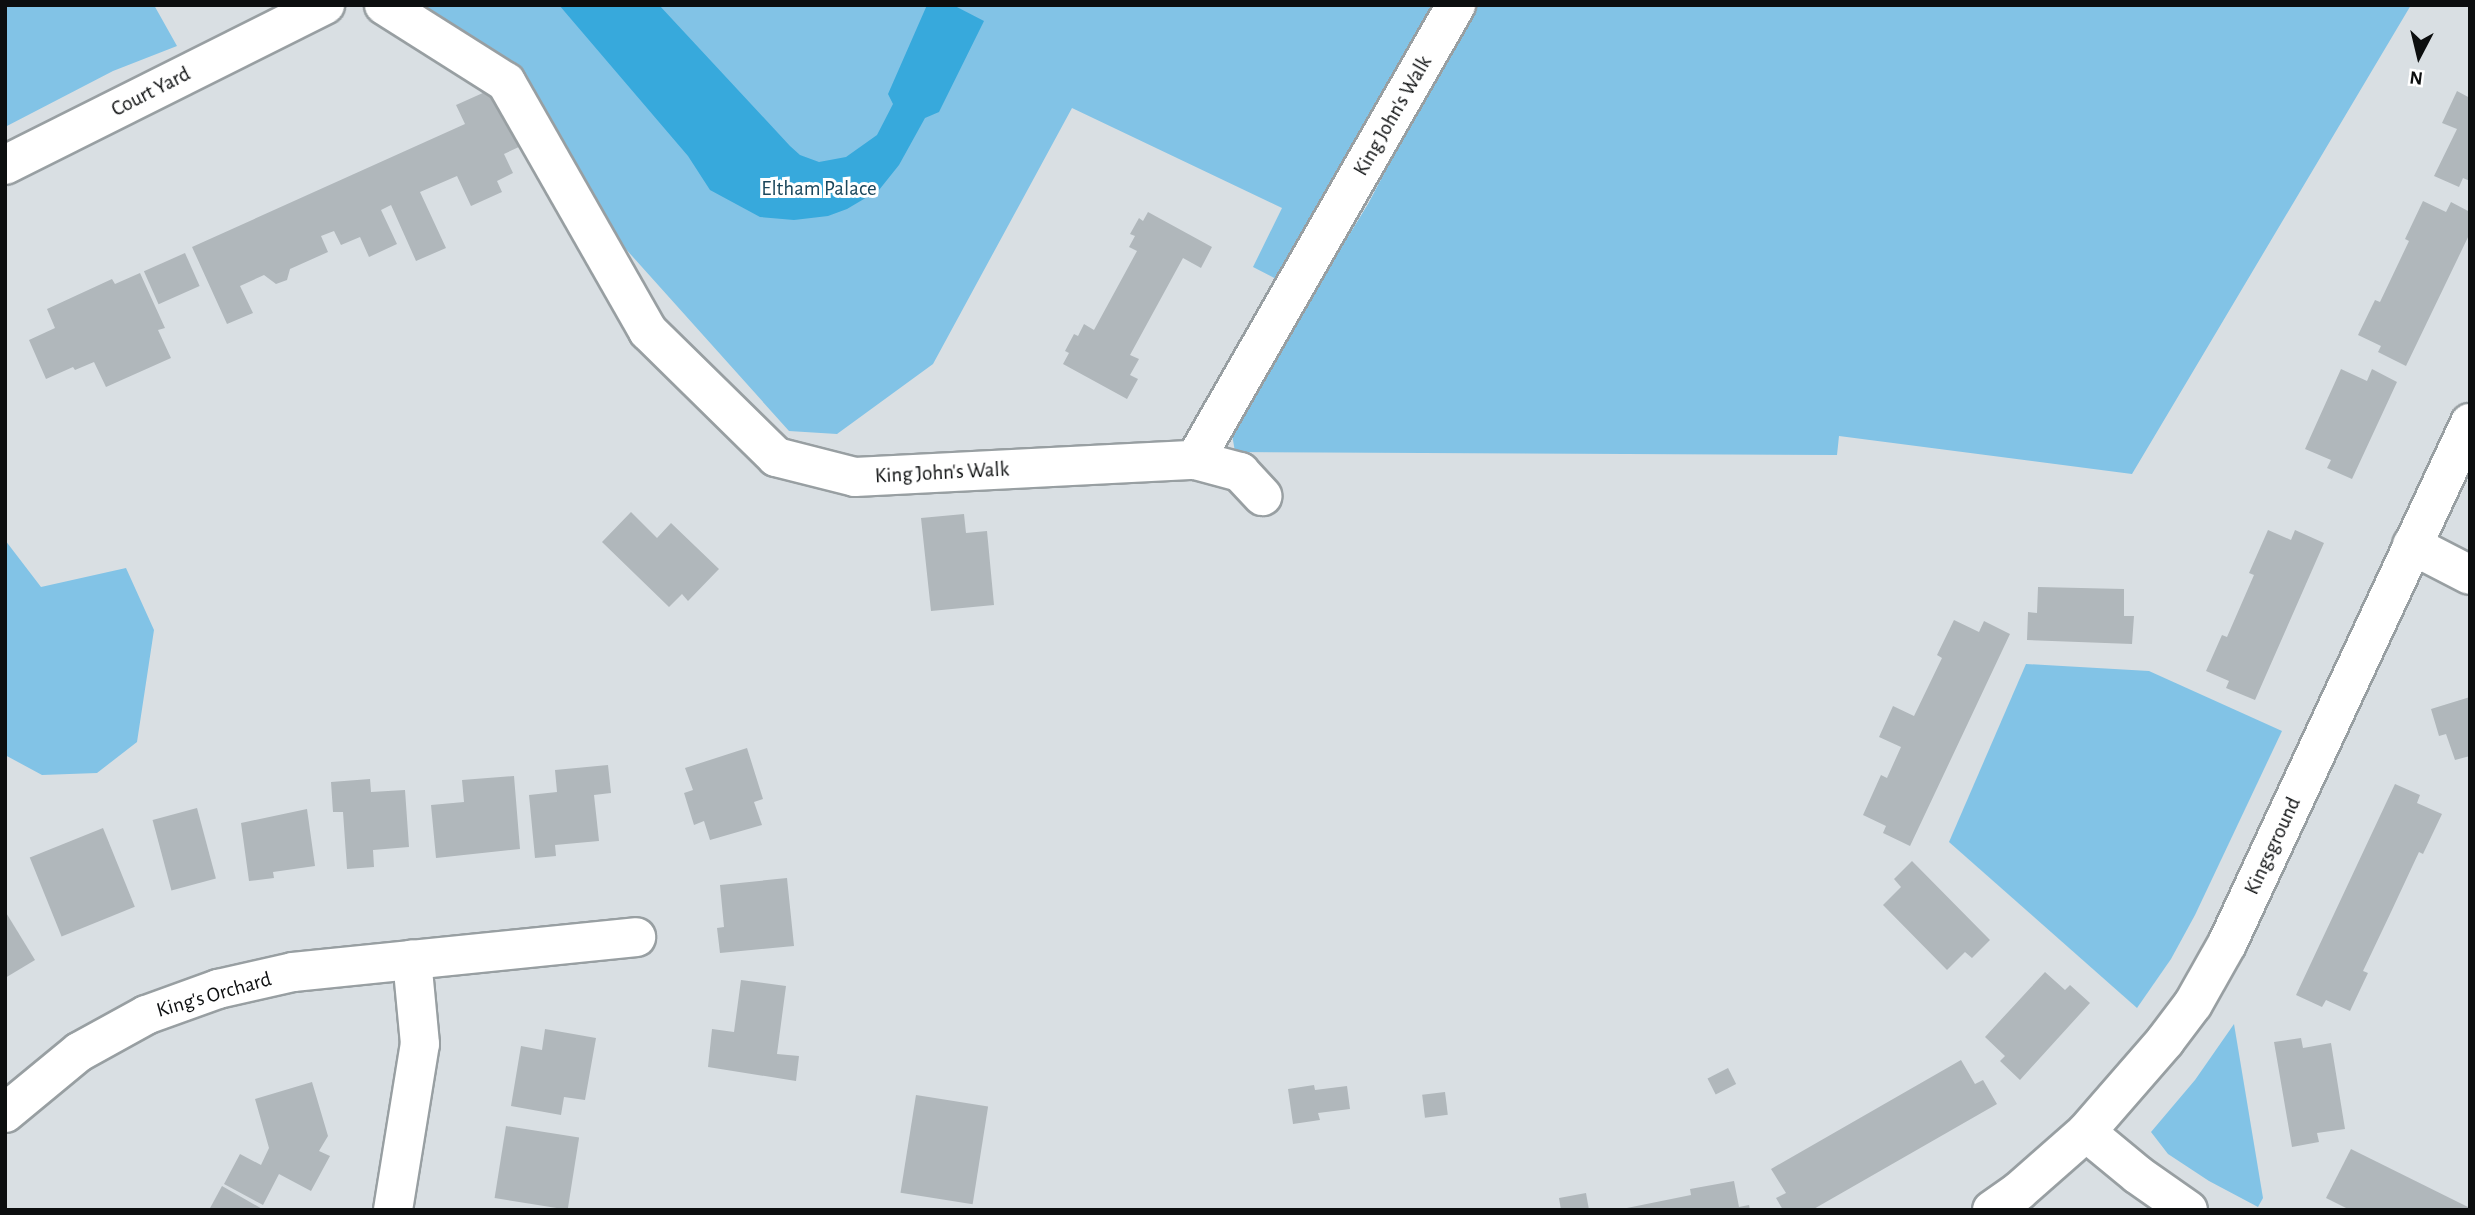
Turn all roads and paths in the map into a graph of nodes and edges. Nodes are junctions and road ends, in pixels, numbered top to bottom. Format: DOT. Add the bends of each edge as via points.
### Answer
graph roads {
  1 [pos="384,5"];
  2 [pos="1456,5"];
  3 [pos="306,10"];
  4 [pos="5,165"];
  5 [pos="2470,423"];
  6 [pos="1195,460"];
  7 [pos="1262,496"];
  8 [pos="2412,545"];
  9 [pos="2470,575"];
  10 [pos="636,937"];
  11 [pos="412,959"];
  12 [pos="5,1113"];
  13 [pos="2086,1132"];
  14 [pos="393,1210"];
  15 [pos="1992,1210"];
  16 [pos="2188,1210"];
  1 -- 6 [label="street, King John's Walk" via="506,82 648,331 776,457 855,477"];
  2 -- 6 [label="street, King John's Walk"];
  3 -- 4 [label="street, Court Yard"];
  5 -- 8 [label="street, Kingsground"];
  6 -- 7 [label="street" via="1240,472"];
  8 -- 9 [label="street"];
  8 -- 13 [label="street, Kingsground" via="2220,956 2165,1041"];
  10 -- 11 [label="street, King's Orchard"];
  11 -- 12 [label="street, King's Orchard" via="293,972 218,989 146,1015 79,1052"];
  11 -- 14 [label="street" via="420,1044"];
  13 -- 15 [label="street, Kingsground"];
  13 -- 16 [label="street"];
}
